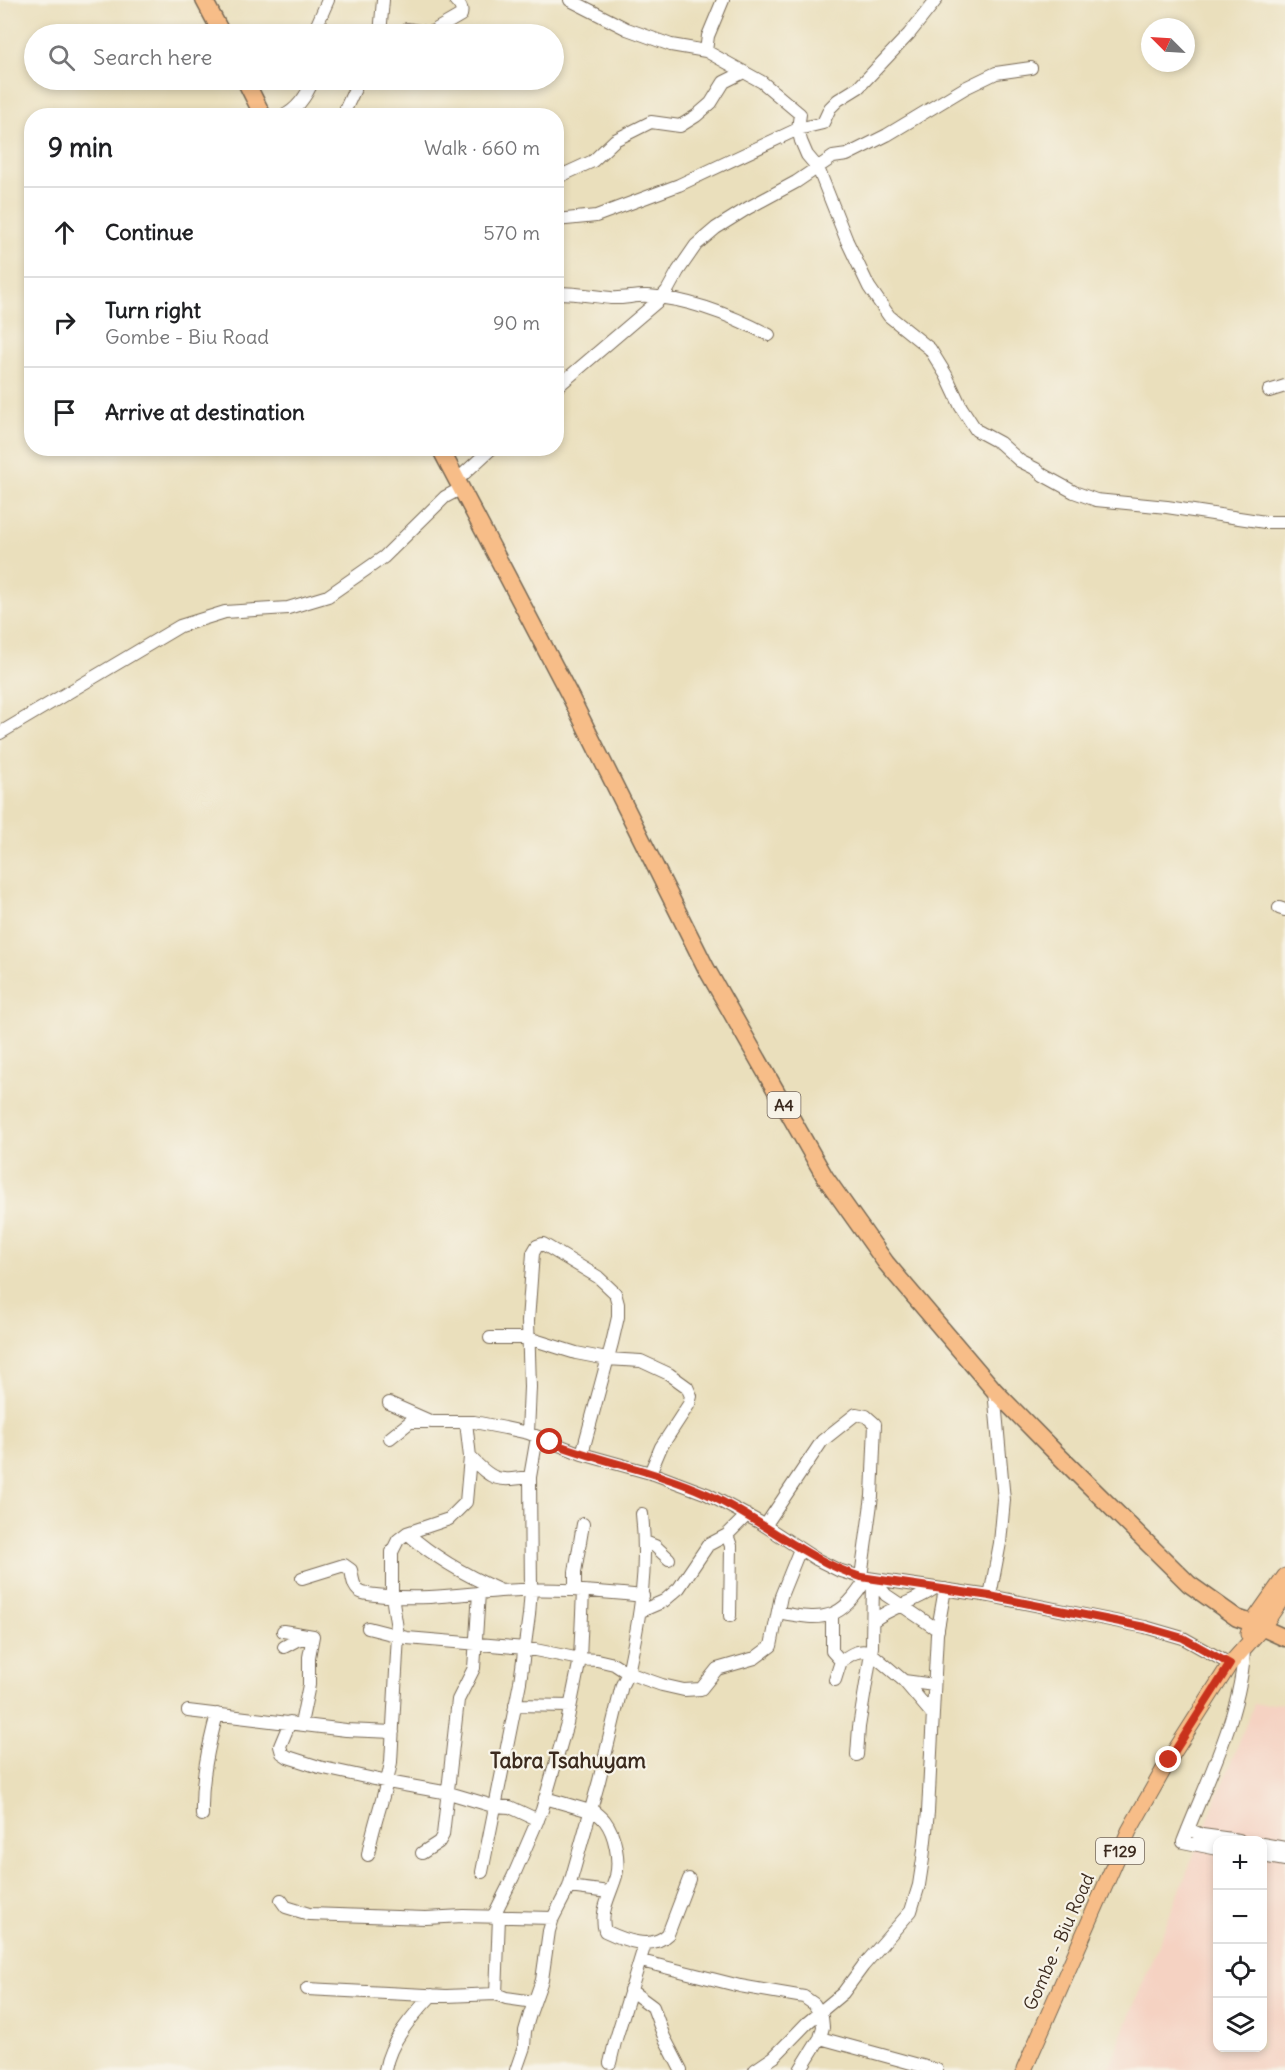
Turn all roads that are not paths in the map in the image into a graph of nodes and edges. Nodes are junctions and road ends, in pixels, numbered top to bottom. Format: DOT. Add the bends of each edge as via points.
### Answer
graph roads {
  1 [pos="204,0"];
  2 [pos="328,0"];
  3 [pos="383,0"];
  4 [pos="455,0"];
  5 [pos="570,0"];
  6 [pos="723,0"];
  7 [pos="936,0"];
  8 [pos="217,24"];
  9 [pos="317,24"];
  10 [pos="381,24"];
  11 [pos="446,24"];
  12 [pos="706,51"];
  13 [pos="1031,68"];
  14 [pos="744,72"];
  15 [pos="250,90"];
  16 [pos="309,90"];
  17 [pos="354,90"];
  18 [pos="259,108"];
  19 [pos="295,108"];
  20 [pos="346,108"];
  21 [pos="798,129"];
  22 [pos="818,168"];
  23 [pos="564,174"];
  24 [pos="564,219"];
  25 [pos="564,293"];
  26 [pos="661,298"];
  27 [pos="769,335"];
  28 [pos="564,381"];
  29 [pos="1285,386"];
  30 [pos="1269,391"];
  31 [pos="444,456"];
  32 [pos="485,456"];
  33 [pos="458,485"];
  34 [pos="1285,522"];
  35 [pos="0,733"];
  36 [pos="490,1338"];
  37 [pos="528,1338"];
  38 [pos="607,1359"];
  39 [pos="994,1390"];
  40 [pos="389,1403"];
  41 [pos="432,1422"];
  42 [pos="466,1422"];
  43 [pos="532,1435"];
  44 [pos="390,1437"];
  45 [pos="582,1454"];
  46 [pos="470,1457"];
  47 [pos="650,1473"];
  48 [pos="530,1477"];
  49 [pos="642,1514"];
  50 [pos="747,1515"];
  51 [pos="583,1524"];
  52 [pos="765,1526"];
  53 [pos="407,1533"];
  54 [pos="727,1535"];
  55 [pos="645,1542"];
  56 [pos="800,1548"];
  57 [pos="669,1559"];
  58 [pos="1285,1576"];
  59 [pos="302,1578"];
  60 [pos="867,1578"];
  61 [pos="940,1588"];
  62 [pos="531,1590"];
  63 [pos="501,1591"];
  64 [pos="579,1591"];
  65 [pos="479,1593"];
  66 [pos="1285,1594"];
  67 [pos="392,1596"];
  68 [pos="642,1596"];
  69 [pos="990,1596"];
  70 [pos="900,1605"];
  71 [pos="641,1611"];
  72 [pos="778,1612"];
  73 [pos="832,1614"];
  74 [pos="730,1616"];
  75 [pos="873,1621"];
  76 [pos="1257,1625"];
  77 [pos="368,1628"];
  78 [pos="938,1630"];
  79 [pos="283,1631"];
  80 [pos="398,1635"];
  81 [pos="313,1636"];
  82 [pos="1285,1638"];
  83 [pos="477,1645"];
  84 [pos="284,1647"];
  85 [pos="1244,1647"];
  86 [pos="525,1648"];
  87 [pos="871,1653"];
  88 [pos="580,1659"];
  89 [pos="841,1661"];
  90 [pos="1230,1664"];
  91 [pos="628,1673"];
  92 [pos="835,1680"];
  93 [pos="904,1681"];
  94 [pos="934,1685"];
  95 [pos="515,1705"];
  96 [pos="570,1706"];
  97 [pos="188,1711"];
  98 [pos="217,1714"];
  99 [pos="932,1714"];
  100 [pos="296,1723"];
  101 [pos="393,1732"];
  102 [pos="857,1755"];
  103 [pos="388,1782"];
  104 [pos="449,1793"];
  105 [pos="545,1798"];
  106 [pos="496,1806"];
  107 [pos="590,1810"];
  108 [pos="202,1815"];
  109 [pos="538,1820"];
  110 [pos="1188,1829"];
  111 [pos="1214,1836"];
  112 [pos="1267,1845"];
  113 [pos="1213,1848"];
  114 [pos="1285,1848"];
  115 [pos="422,1853"];
  116 [pos="368,1855"];
  117 [pos="1267,1857"];
  118 [pos="1285,1860"];
  119 [pos="482,1872"];
  120 [pos="689,1879"];
  121 [pos="569,1887"];
  122 [pos="609,1892"];
  123 [pos="281,1900"];
  124 [pos="496,1917"];
  125 [pos="553,1918"];
  126 [pos="645,1944"];
  127 [pos="641,1961"];
  128 [pos="307,1989"];
  129 [pos="630,1990"];
  130 [pos="496,1994"];
  131 [pos="432,1995"];
  132 [pos="534,2002"];
  133 [pos="820,2013"];
  134 [pos="820,2038"];
  135 [pos="610,2063"];
  136 [pos="386,2070"];
  137 [pos="516,2070"];
  138 [pos="681,2070"];
  139 [pos="754,2070"];
  140 [pos="800,2070"];
  141 [pos="937,2070"];
  142 [pos="1024,2070"];
  1 -- 8 [label="highway"];
  2 -- 9 [label="street"];
  3 -- 10 [label="street"];
  4 -- 11 [label="street" via="462,7 461,15"];
  5 -- 12 [label="street" via="627,29 671,45"];
  6 -- 12 [label="street"];
  7 -- 21 [label="street" via="860,87 830,108 823,123"];
  12 -- 14 [label="street"];
  13 -- 22 [label="street" via="996,74 965,88 887,135"];
  14 -- 21 [label="street" via="800,114"];
  14 -- 23 [label="street" via="724,82 711,103 680,126 651,122 615,140 593,161"];
  15 -- 18 [label="highway"];
  16 -- 19 [label="street"];
  17 -- 20 [label="street"];
  21 -- 22 [label="street" via="807,155"];
  21 -- 24 [label="street" via="679,186 596,216"];
  22 -- 26 [label="street" via="716,228 696,245"];
  22 -- 34 [label="street" via="869,287 889,316 930,349 976,430 1042,475 1096,500"];
  25 -- 26 [label="street"];
  26 -- 27 [label="street" via="701,305"];
  26 -- 28 [label="street"];
  29 -- 30 [label="street"];
  31 -- 33 [label="highway, A4"];
  32 -- 33 [label="street"];
  33 -- 35 [label="street" via="384,557 328,596 288,608 225,612 180,626"];
  33 -- 39 [label="highway, A4" via="579,714 706,968 825,1177 886,1263"];
  36 -- 37 [label="street"];
  37 -- 38 [label="street"];
  37 -- 38 [label="street" via="533,1253 543,1244 598,1277 615,1293 618,1317"];
  37 -- 43 [label="street"];
  38 -- 45 [label="street"];
  38 -- 47 [label="street" via="641,1361 669,1374 687,1387 691,1396"];
  39 -- 69 [label="street" via="1004,1500"];
  39 -- 76 [label="highway, A4" via="1189,1584 1236,1618"];
  40 -- 41 [label="street"];
  41 -- 42 [label="street"];
  41 -- 44 [label="street" via="410,1422"];
  42 -- 43 [label="street"];
  42 -- 46 [label="street"];
  43 -- 45 [label="street"];
  43 -- 48 [label="street"];
  45 -- 47 [label="street"];
  46 -- 48 [label="street" via="493,1478 504,1481"];
  46 -- 53 [label="street" via="466,1502 457,1513"];
  47 -- 50 [label="street" via="707,1494"];
  48 -- 62 [label="street"];
  49 -- 55 [label="street"];
  50 -- 52 [label="street"];
  50 -- 54 [label="street"];
  51 -- 64 [label="street" via="575,1572"];
  52 -- 56 [label="street"];
  52 -- 60 [label="street" via="822,1441 856,1414 866,1416 875,1424"];
  53 -- 63 [label="street" via="460,1572"];
  53 -- 67 [label="street" via="398,1540 393,1552"];
  54 -- 71 [label="street" via="708,1545 679,1588 664,1601"];
  54 -- 74 [label="street" via="731,1546"];
  55 -- 57 [label="street"];
  55 -- 68 [label="street"];
  56 -- 60 [label="street" via="838,1570"];
  56 -- 72 [label="street"];
  58 -- 76 [label="main road, F129"];
  59 -- 67 [label="street" via="344,1565 351,1570 358,1590"];
  60 -- 61 [label="street"];
  60 -- 70 [label="street"];
  60 -- 73 [label="street" via="858,1594"];
  60 -- 75 [label="street"];
  61 -- 69 [label="street"];
  61 -- 70 [label="street"];
  61 -- 78 [label="street"];
  62 -- 63 [label="street"];
  62 -- 64 [label="street"];
  62 -- 86 [label="street"];
  63 -- 65 [label="street"];
  64 -- 68 [label="street"];
  64 -- 88 [label="street"];
  65 -- 67 [label="street"];
  65 -- 83 [label="street"];
  66 -- 76 [label="main road, F129"];
  67 -- 80 [label="street"];
  68 -- 71 [label="street"];
  69 -- 90 [label="street" via="1145,1627 1183,1638"];
  70 -- 75 [label="street"];
  70 -- 78 [label="street"];
  71 -- 91 [label="street"];
  72 -- 73 [label="street" via="802,1617"];
  72 -- 91 [label="street" via="771,1646 755,1658 717,1669 701,1689 684,1690"];
  73 -- 89 [label="street" via="832,1651"];
  75 -- 87 [label="street"];
  76 -- 82 [label="highway, A4"];
  76 -- 85 [label="main road, Gombe - Biu Road / F129"];
  77 -- 80 [label="street"];
  78 -- 94 [label="street"];
  79 -- 81 [label="street"];
  80 -- 83 [label="street"];
  80 -- 101 [label="street"];
  81 -- 84 [label="street"];
  81 -- 100 [label="street" via="309,1685"];
  83 -- 86 [label="street"];
  83 -- 104 [label="street" via="474,1668 458,1700"];
  85 -- 90 [label="main road, Gombe - Biu Road / F129"];
  85 -- 110 [label="street" via="1244,1666 1231,1720"];
  86 -- 88 [label="street"];
  86 -- 95 [label="street"];
  87 -- 89 [label="street" via="857,1652"];
  87 -- 93 [label="street"];
  87 -- 102 [label="street"];
  88 -- 91 [label="street" via="614,1664"];
  88 -- 96 [label="street"];
  89 -- 92 [label="street"];
  90 -- 142 [label="main road, Gombe - Biu Road / F129" via="1129,1832"];
  91 -- 107 [label="street"];
  93 -- 94 [label="street"];
  93 -- 99 [label="street"];
  94 -- 99 [label="street"];
  95 -- 96 [label="street"];
  95 -- 106 [label="street"];
  96 -- 105 [label="street"];
  97 -- 98 [label="street"];
  98 -- 100 [label="street"];
  98 -- 108 [label="street" via="201,1793"];
  99 -- 133 [label="street" via="923,1859 911,1911 843,1993"];
  100 -- 101 [label="street"];
  100 -- 103 [label="street" via="280,1746 288,1757"];
  101 -- 103 [label="street"];
  103 -- 104 [label="street"];
  103 -- 116 [label="street"];
  104 -- 106 [label="street"];
  104 -- 115 [label="street" via="443,1835"];
  105 -- 107 [label="street"];
  105 -- 109 [label="street"];
  106 -- 109 [label="street" via="510,1807"];
  106 -- 119 [label="street"];
  107 -- 121 [label="street"];
  107 -- 122 [label="street" via="607,1824 617,1856 618,1866"];
  109 -- 124 [label="street"];
  110 -- 111 [label="street"];
  110 -- 113 [label="street" via="1183,1842"];
  112 -- 114 [label="street"];
  117 -- 118 [label="street"];
  120 -- 126 [label="street" via="668,1934 662,1940"];
  121 -- 122 [label="street"];
  121 -- 125 [label="street"];
  122 -- 126 [label="street" via="602,1923 605,1931"];
  123 -- 124 [label="street" via="286,1907 309,1914"];
  124 -- 125 [label="street"];
  124 -- 130 [label="street" via="500,1950"];
  125 -- 132 [label="street"];
  126 -- 127 [label="street"];
  127 -- 129 [label="street"];
  127 -- 133 [label="street" via="804,1997"];
  128 -- 131 [label="street"];
  129 -- 135 [label="street"];
  129 -- 138 [label="street" via="653,2007"];
  130 -- 131 [label="street"];
  130 -- 132 [label="street"];
  131 -- 136 [label="street" via="402,2031"];
  132 -- 137 [label="street"];
  133 -- 134 [label="street"];
  133 -- 139 [label="street" via="774,2057"];
  134 -- 140 [label="street"];
  134 -- 141 [label="street"];
}
